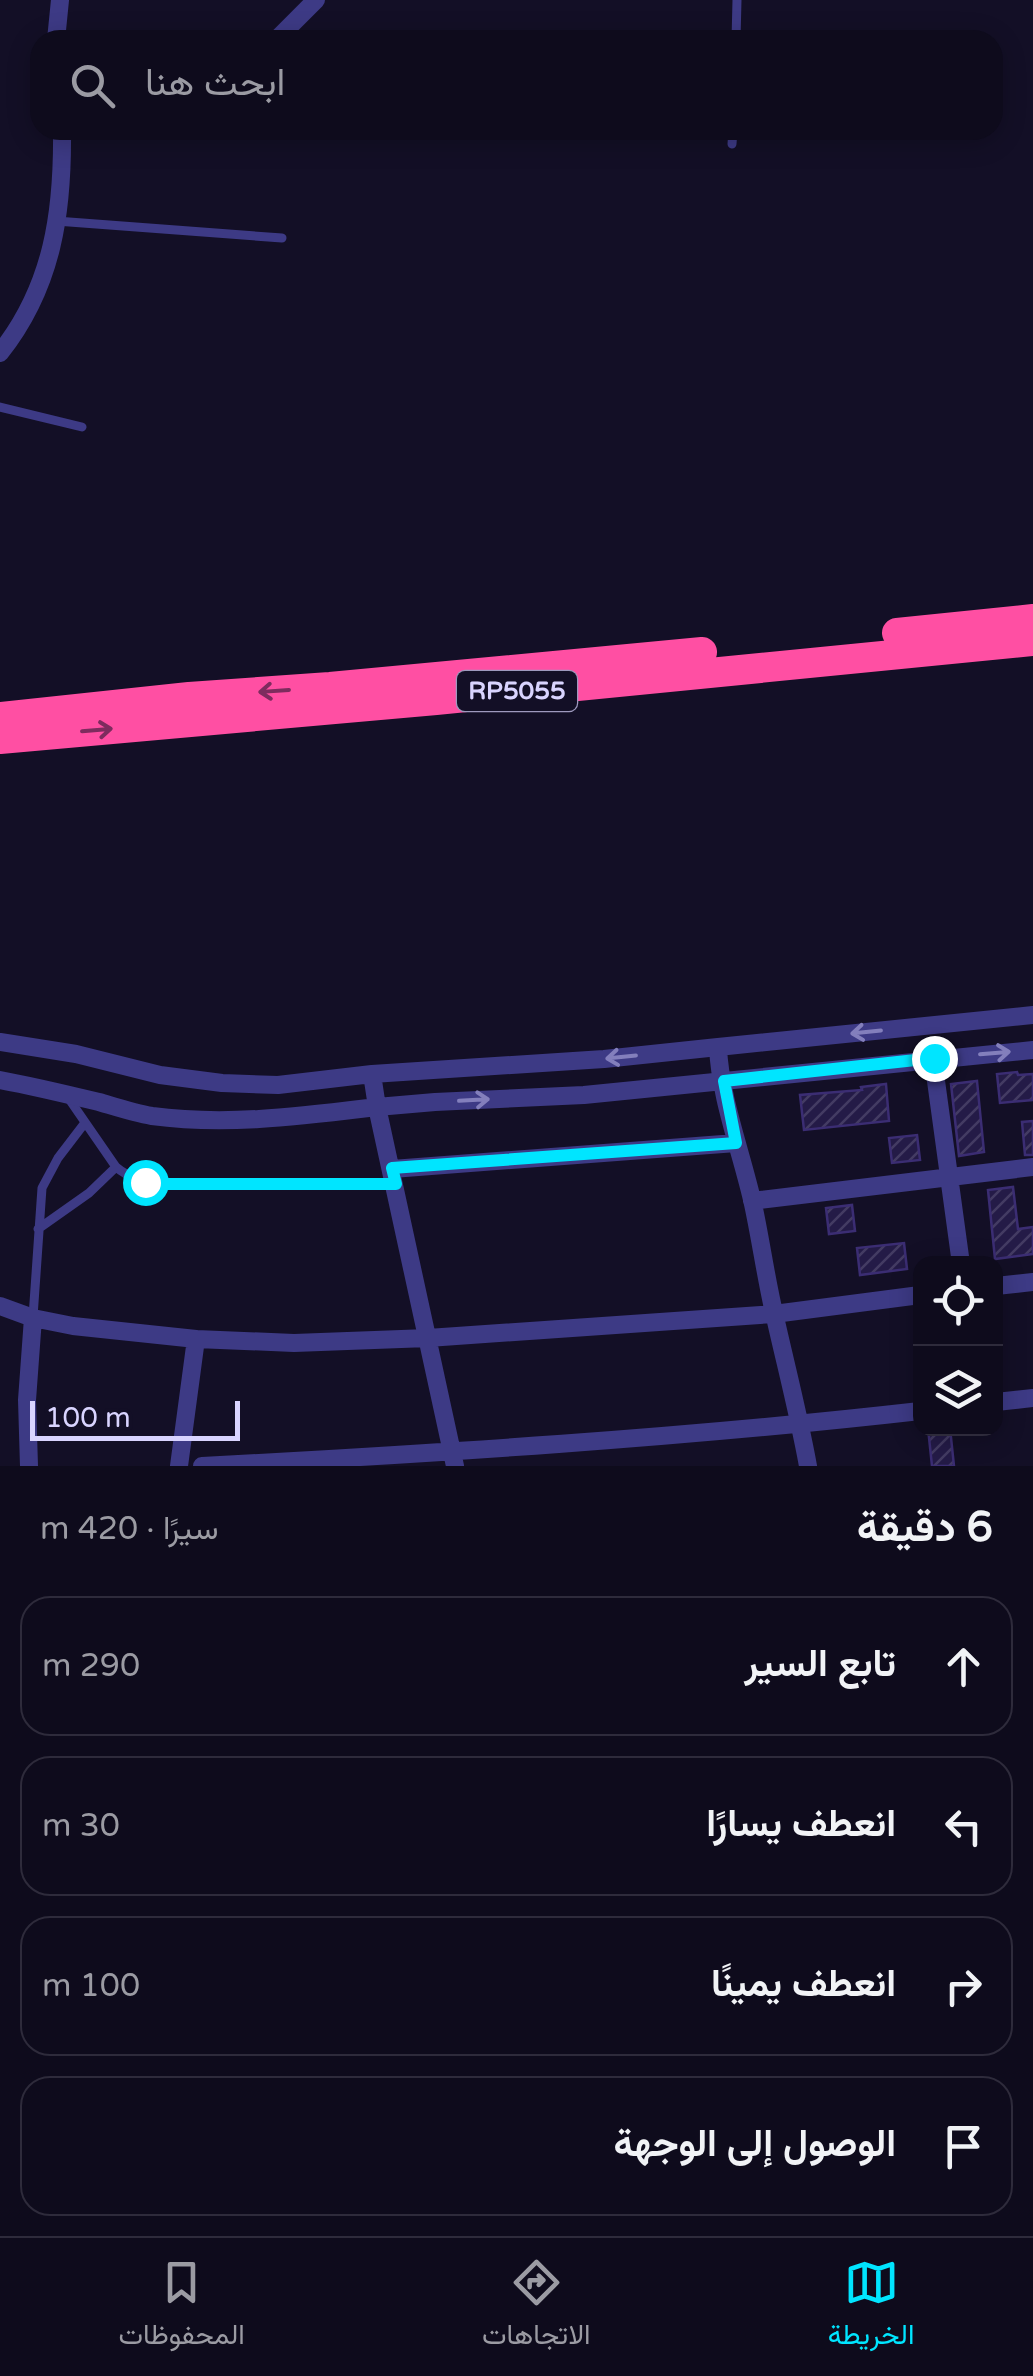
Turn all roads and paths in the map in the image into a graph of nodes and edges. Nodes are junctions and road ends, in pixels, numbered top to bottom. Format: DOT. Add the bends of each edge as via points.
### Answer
graph roads {
  1 [pos="60,0"];
  2 [pos="316,0"];
  3 [pos="737,0"];
  4 [pos="57,30"];
  5 [pos="286,30"];
  6 [pos="736,30"];
  7 [pos="62,140"];
  8 [pos="732,140"];
  9 [pos="732,144"];
  10 [pos="56,221"];
  11 [pos="282,238"];
  12 [pos="0,353"];
  13 [pos="0,407"];
  14 [pos="82,427"];
  15 [pos="1033,619"];
  16 [pos="1033,641"];
  17 [pos="0,716"];
  18 [pos="0,739"];
  19 [pos="1033,1015"];
  20 [pos="0,1042"];
  21 [pos="718,1047"];
  22 [pos="1033,1050"];
  23 [pos="934,1058"];
  24 [pos="372,1074"];
  25 [pos="0,1080"];
  26 [pos="724,1081"];
  27 [pos="65,1094"];
  28 [pos="377,1107"];
  29 [pos="84,1124"];
  30 [pos="736,1143"];
  31 [pos="1033,1166"];
  32 [pos="116,1167"];
  33 [pos="394,1176"];
  34 [pos="948,1176"];
  35 [pos="752,1201"];
  36 [pos="38,1229"];
  37 [pos="959,1256"];
  38 [pos="1033,1282"];
  39 [pos="1003,1285"];
  40 [pos="913,1296"];
  41 [pos="0,1306"];
  42 [pos="774,1314"];
  43 [pos="33,1318"];
  44 [pos="428,1338"];
  45 [pos="196,1339"];
  46 [pos="1033,1398"];
  47 [pos="1003,1401"];
  48 [pos="913,1412"];
  49 [pos="800,1424"];
  50 [pos="454,1459"];
  51 [pos="29,1466"];
  52 [pos="179,1466"];
  53 [pos="202,1466"];
  54 [pos="808,1466"];
  1 -- 4 [label="street"];
  2 -- 5 [label="street"];
  3 -- 6 [label="lane"];
  7 -- 10 [label="street"];
  8 -- 9 [label="lane"];
  10 -- 11 [label="lane"];
  10 -- 12 [label="street" via="46,270"];
  13 -- 14 [label="lane"];
  15 -- 17 [label="highway, RP5055, one-way"];
  18 -- 16 [label="highway, RP5055, one-way"];
  19 -- 21 [label="street, one-way"];
  20 -- 24 [label="street" via="222,1084"];
  21 -- 24 [label="street, one-way"];
  21 -- 26 [label="street"];
  23 -- 22 [label="street, one-way"];
  23 -- 26 [label="street"];
  23 -- 34 [label="street"];
  24 -- 28 [label="street"];
  25 -- 27 [label="street"];
  28 -- 26 [label="street, one-way"];
  26 -- 30 [label="street"];
  27 -- 28 [label="street" via="146,1115 223,1121"];
  27 -- 29 [label="lane"];
  28 -- 33 [label="street"];
  29 -- 32 [label="lane"];
  29 -- 36 [label="lane" via="42,1188"];
  30 -- 33 [label="street"];
  30 -- 35 [label="street"];
  31 -- 34 [label="street"];
  32 -- 33 [label="lane" via="159,1184"];
  32 -- 36 [label="lane"];
  33 -- 44 [label="street"];
  34 -- 35 [label="street"];
  34 -- 37 [label="street"];
  35 -- 42 [label="street"];
  36 -- 43 [label="lane"];
  38 -- 39 [label="street"];
  40 -- 42 [label="street"];
  41 -- 43 [label="street"];
  42 -- 44 [label="street"];
  42 -- 49 [label="street"];
  43 -- 45 [label="street"];
  43 -- 51 [label="street"];
  44 -- 45 [label="street"];
  44 -- 50 [label="street"];
  45 -- 52 [label="street"];
  46 -- 47 [label="street"];
  48 -- 49 [label="street"];
  49 -- 50 [label="street"];
  49 -- 54 [label="street"];
  50 -- 53 [label="street"];
}
